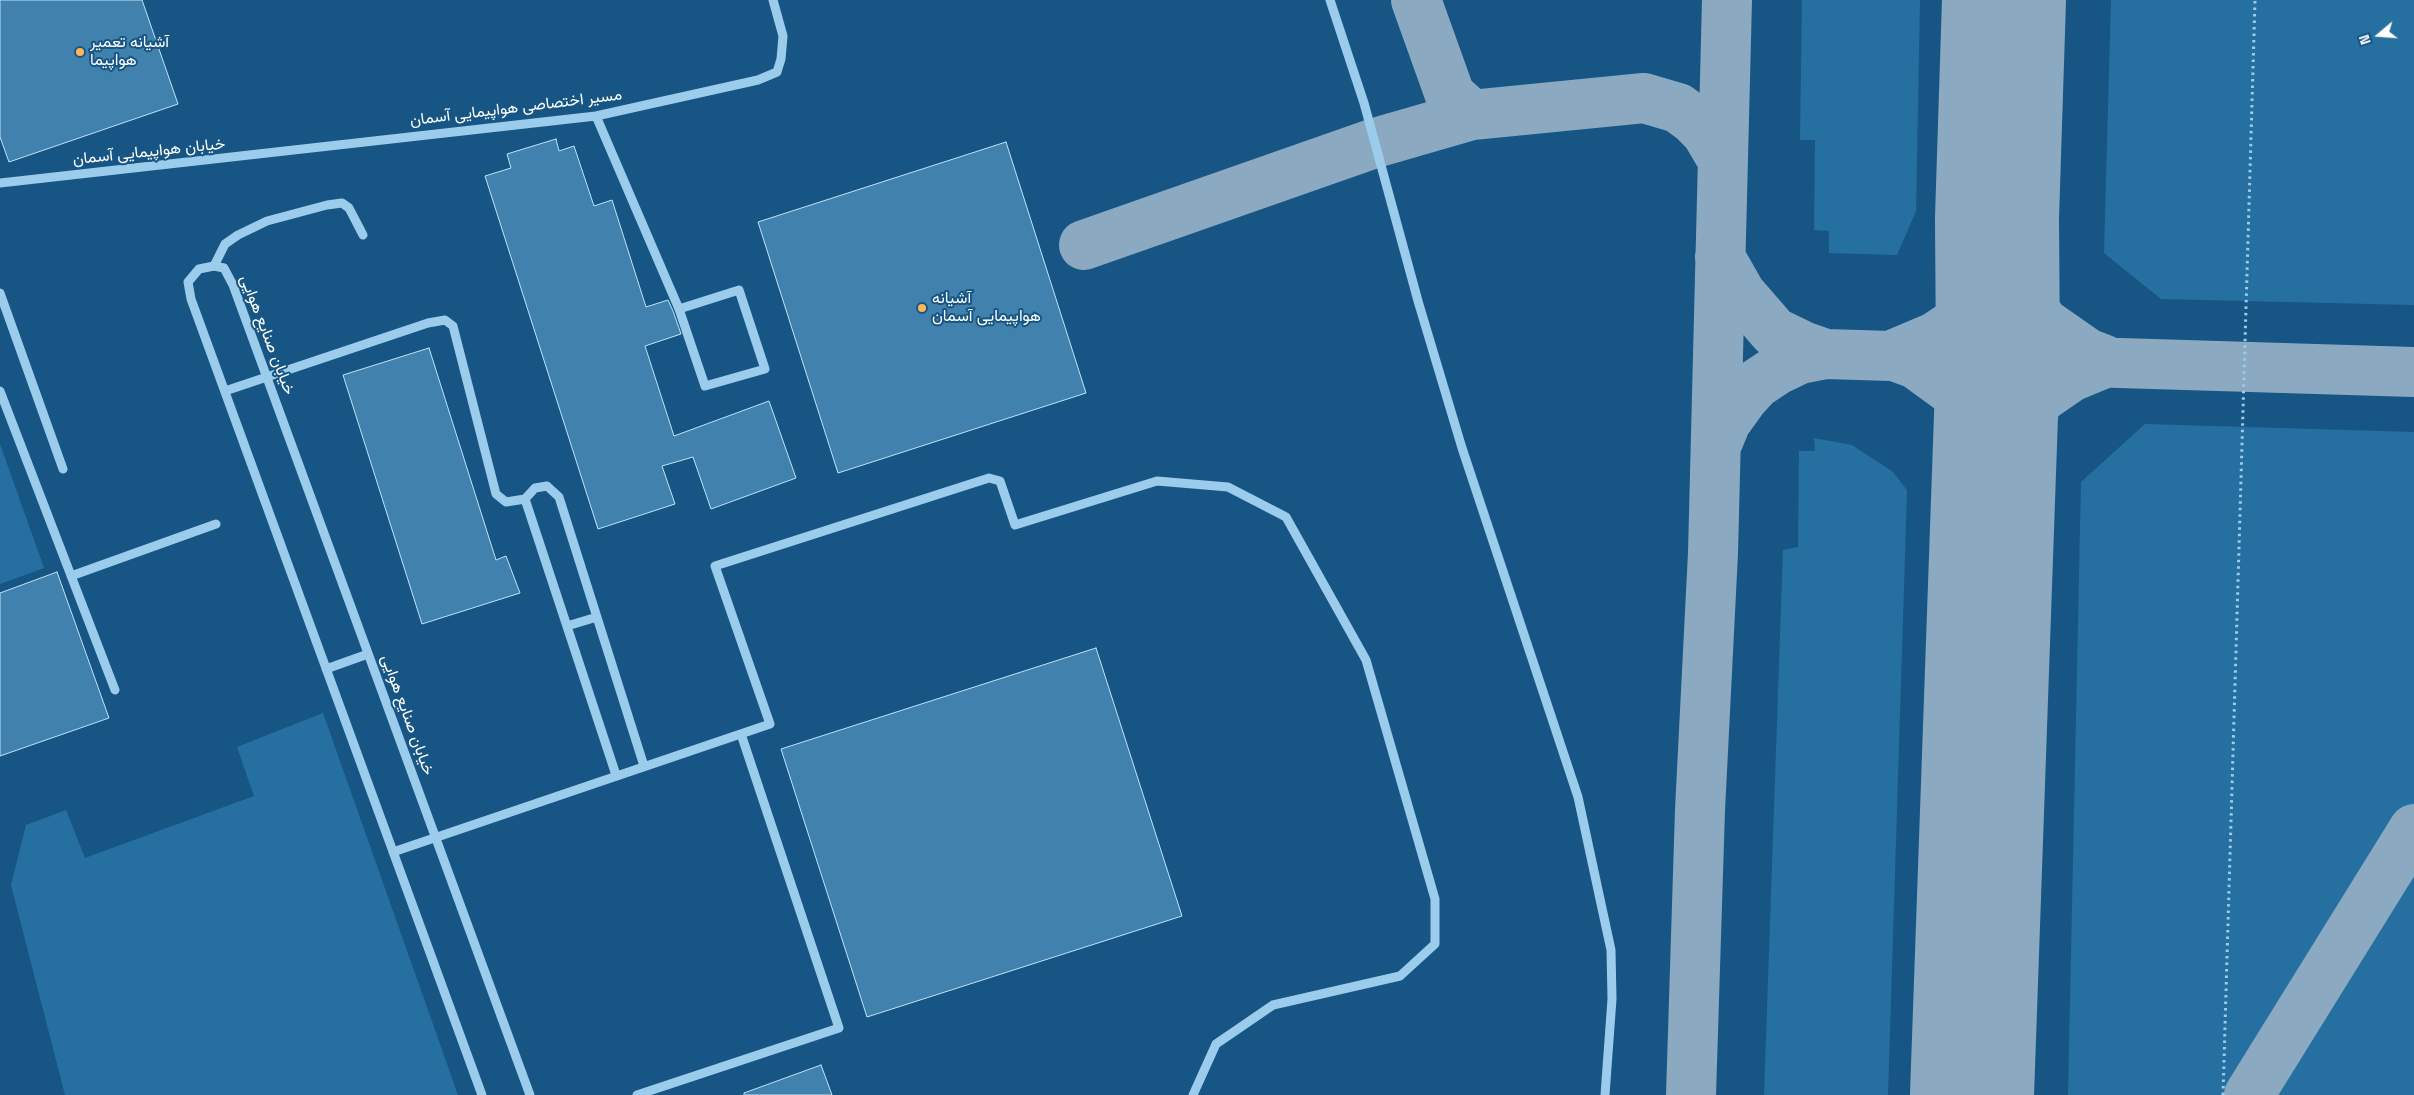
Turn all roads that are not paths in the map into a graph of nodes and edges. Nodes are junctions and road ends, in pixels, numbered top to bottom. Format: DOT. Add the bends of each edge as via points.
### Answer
graph roads {
  1 [pos="773,0"];
  2 [pos="1330,0"];
  3 [pos="596,116"];
  4 [pos="301,149"];
  5 [pos="0,183"];
  6 [pos="363,235"];
  7 [pos="214,266"];
  8 [pos="0,293"];
  9 [pos="679,309"];
  10 [pos="267,377"];
  11 [pos="0,391"];
  12 [pos="225,391"];
  13 [pos="4,411"];
  14 [pos="63,469"];
  15 [pos="525,499"];
  16 [pos="216,524"];
  17 [pos="71,576"];
  18 [pos="597,617"];
  19 [pos="567,626"];
  20 [pos="368,654"];
  21 [pos="326,669"];
  22 [pos="115,690"];
  23 [pos="741,734"];
  24 [pos="644,766"];
  25 [pos="616,775"];
  26 [pos="435,837"];
  27 [pos="393,852"];
  28 [pos="482,1095"];
  29 [pos="530,1095"];
  30 [pos="637,1095"];
  31 [pos="1193,1095"];
  32 [pos="1605,1095"];
  1 -- 3 [label="street, مسیر اختصاصی هواپیمایی آسمان" via="783,36 777,72 758,80"];
  2 -- 32 [label="street" via="1364,103 1462,448 1578,796 1611,950 1612,999"];
  3 -- 4 [label="street, مسیر اختصاصی هواپیمایی آسمان"];
  3 -- 9 [label="street"];
  4 -- 5 [label="street, خیابان هواپیمایی آسمان"];
  6 -- 7 [label="street" via="349,208 342,203 327,205 238,234 225,244"];
  7 -- 10 [label="street, خیابان صنایع هوایی" via="224,268 234,285"];
  7 -- 12 [label="street" via="199,269 188,282 191,299"];
  8 -- 14 [label="street"];
  9 -- 9 [label="street" via="739,290 765,369 705,386"];
  10 -- 12 [label="street"];
  10 -- 15 [label="street" via="445,320 453,326 496,494 506,502"];
  10 -- 20 [label="street, خیابان صنایع هوایی"];
  11 -- 13 [label="street"];
  12 -- 21 [label="street"];
  13 -- 17 [label="street"];
  15 -- 18 [label="street" via="534,488 548,486 560,497"];
  15 -- 19 [label="street"];
  16 -- 17 [label="street"];
  17 -- 22 [label="street"];
  18 -- 19 [label="street"];
  18 -- 24 [label="street"];
  19 -- 25 [label="street"];
  20 -- 21 [label="street"];
  20 -- 26 [label="street, خیابان صنایع هوایی"];
  21 -- 27 [label="street"];
  23 -- 24 [label="street"];
  23 -- 30 [label="street" via="839,1028"];
  23 -- 31 [label="street" via="770,724 715,566 989,478 1000,481 1015,526 1157,481 1228,487 1286,517 1366,660 1435,899 1435,944 1400,976 1272,1005 1216,1044"];
  24 -- 25 [label="street"];
  25 -- 26 [label="street"];
  26 -- 27 [label="street"];
  26 -- 29 [label="street, خیابان صنایع هوایی"];
  27 -- 28 [label="street"];
}
